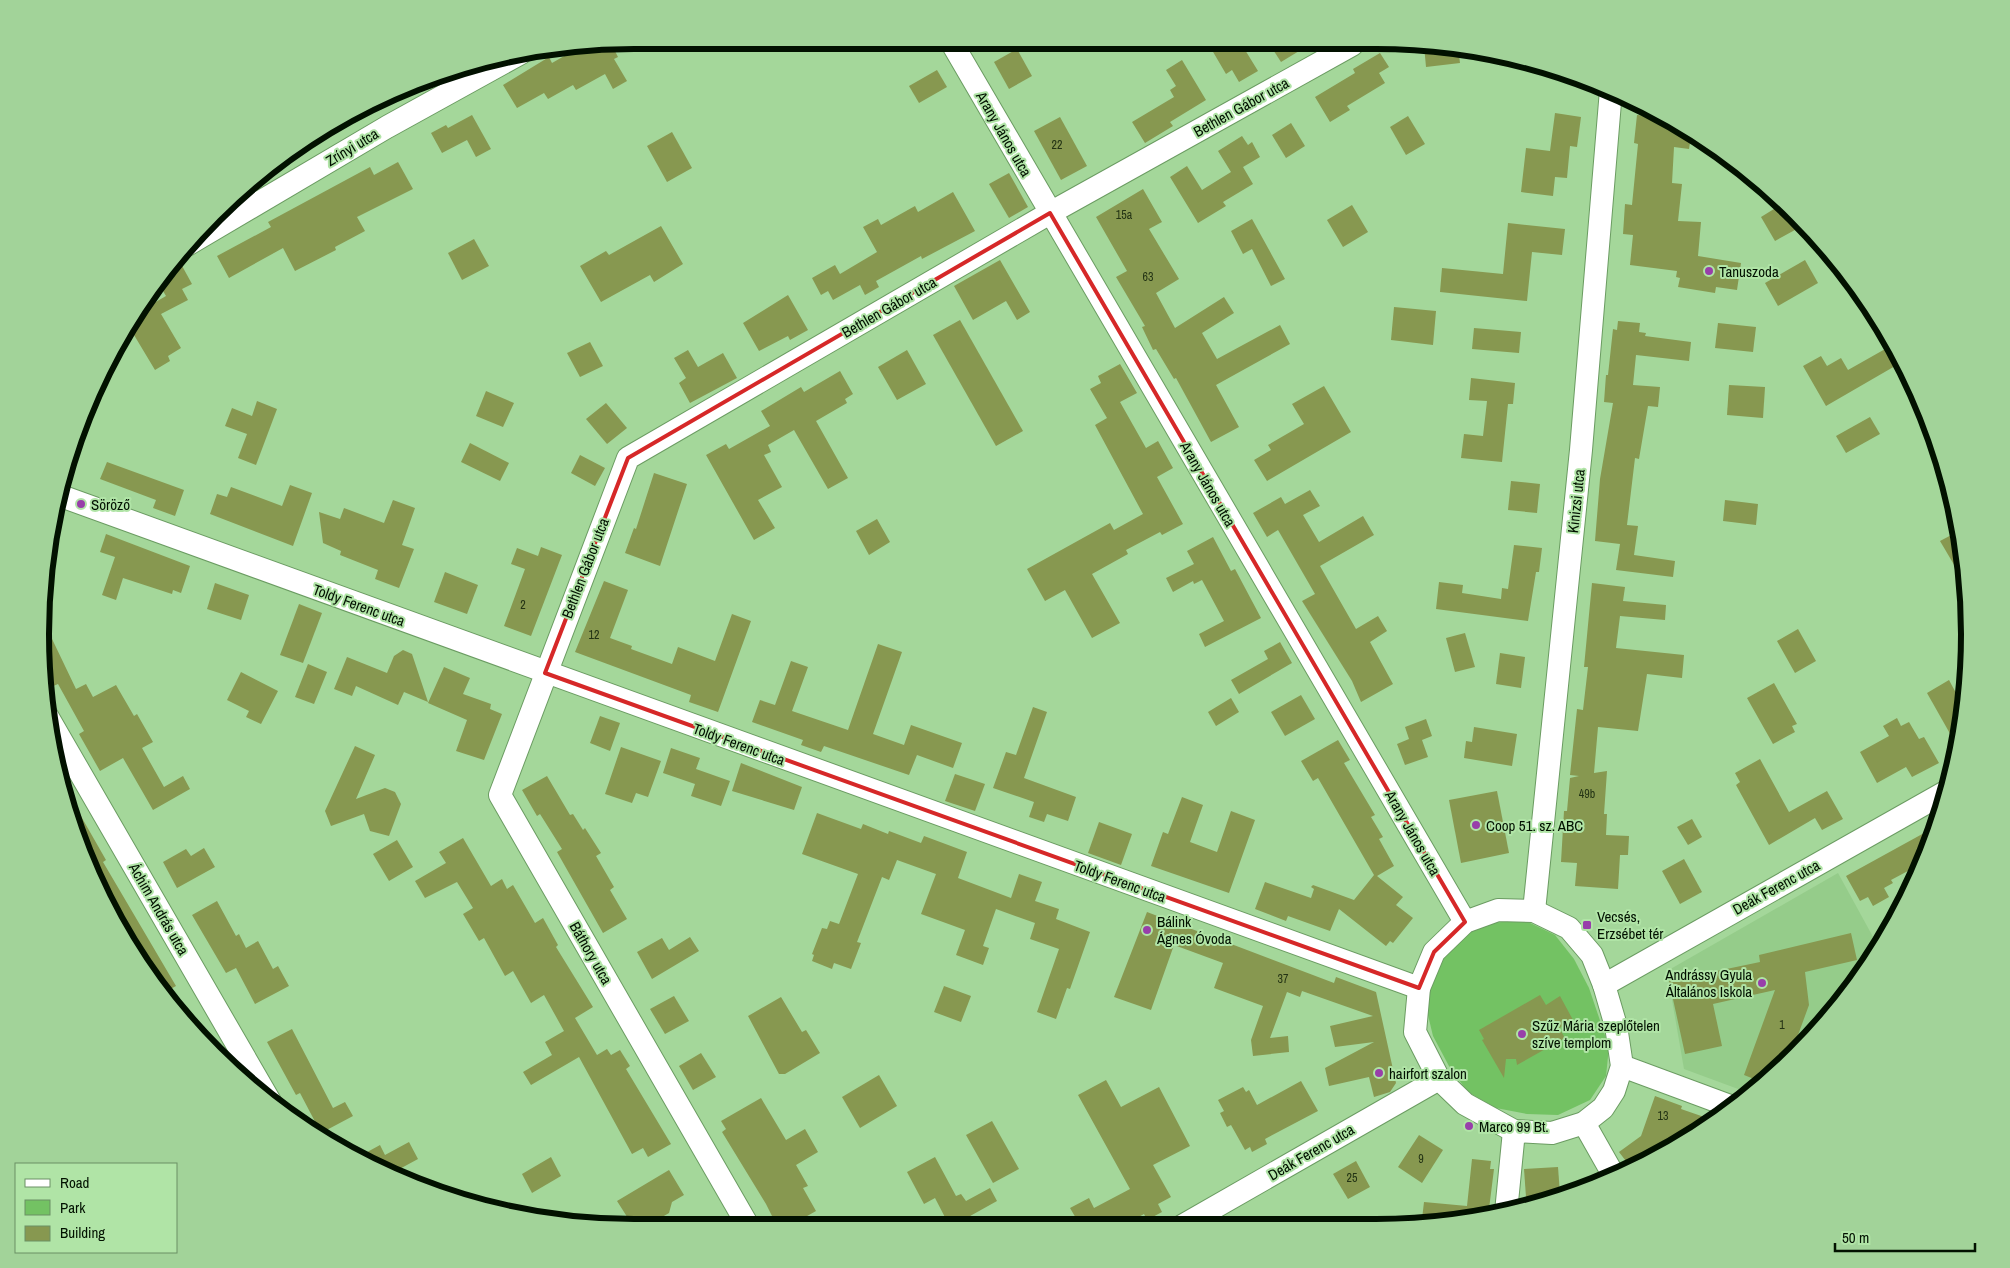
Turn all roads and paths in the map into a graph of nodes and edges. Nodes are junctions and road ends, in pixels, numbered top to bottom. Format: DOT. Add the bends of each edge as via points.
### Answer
graph roads {
  1 [pos="955,49"];
  2 [pos="1345,49"];
  3 [pos="498,65"];
  4 [pos="1610,98"];
  5 [pos="1050,213"];
  6 [pos="209,232"];
  7 [pos="65,498"];
  8 [pos="545,673"];
  9 [pos="58,735"];
  10 [pos="1938,796"];
  11 [pos="1534,911"];
  12 [pos="1465,922"];
  13 [pos="1604,984"];
  14 [pos="1419,988"];
  15 [pos="1622,1066"];
  16 [pos="1439,1079"];
  17 [pos="259,1083"];
  18 [pos="1724,1104"];
  19 [pos="1584,1123"];
  20 [pos="1514,1131"];
  21 [pos="1611,1170"];
  22 [pos="1507,1204"];
  23 [pos="744,1219"];
  24 [pos="1194,1219"];
  1 -- 5 [label="street, Arany János utca"];
  2 -- 5 [label="street, Bethlen Gábor utca"];
  3 -- 6 [label="street, Zrínyi utca"];
  4 -- 11 [label="street, Kinizsi utca" via="1581,450"];
  5 -- 8 [label="street, Bethlen Gábor utca" via="628,458"];
  5 -- 12 [label="street, Arany János utca"];
  7 -- 8 [label="street, Toldy Ferenc utca"];
  8 -- 14 [label="street, Toldy Ferenc utca"];
  8 -- 23 [label="street, Báthory utca" via="500,795"];
  9 -- 17 [label="street, Áchim András utca"];
  10 -- 13 [label="street, Deák Ferenc utca"];
  11 -- 12 [label="street" via="1498,910"];
  11 -- 13 [label="street" via="1569,928 1592,955"];
  12 -- 14 [label="street" via="1434,952"];
  13 -- 15 [label="street" via="1616,1026"];
  14 -- 16 [label="street" via="1415,1032"];
  15 -- 18 [label="street"];
  15 -- 19 [label="street" via="1614,1091 1603,1108"];
  16 -- 20 [label="street" via="1465,1104"];
  16 -- 24 [label="street, Deák Ferenc utca"];
  19 -- 20 [label="street" via="1552,1133"];
  19 -- 21 [label="street"];
  20 -- 22 [label="street"];
}
